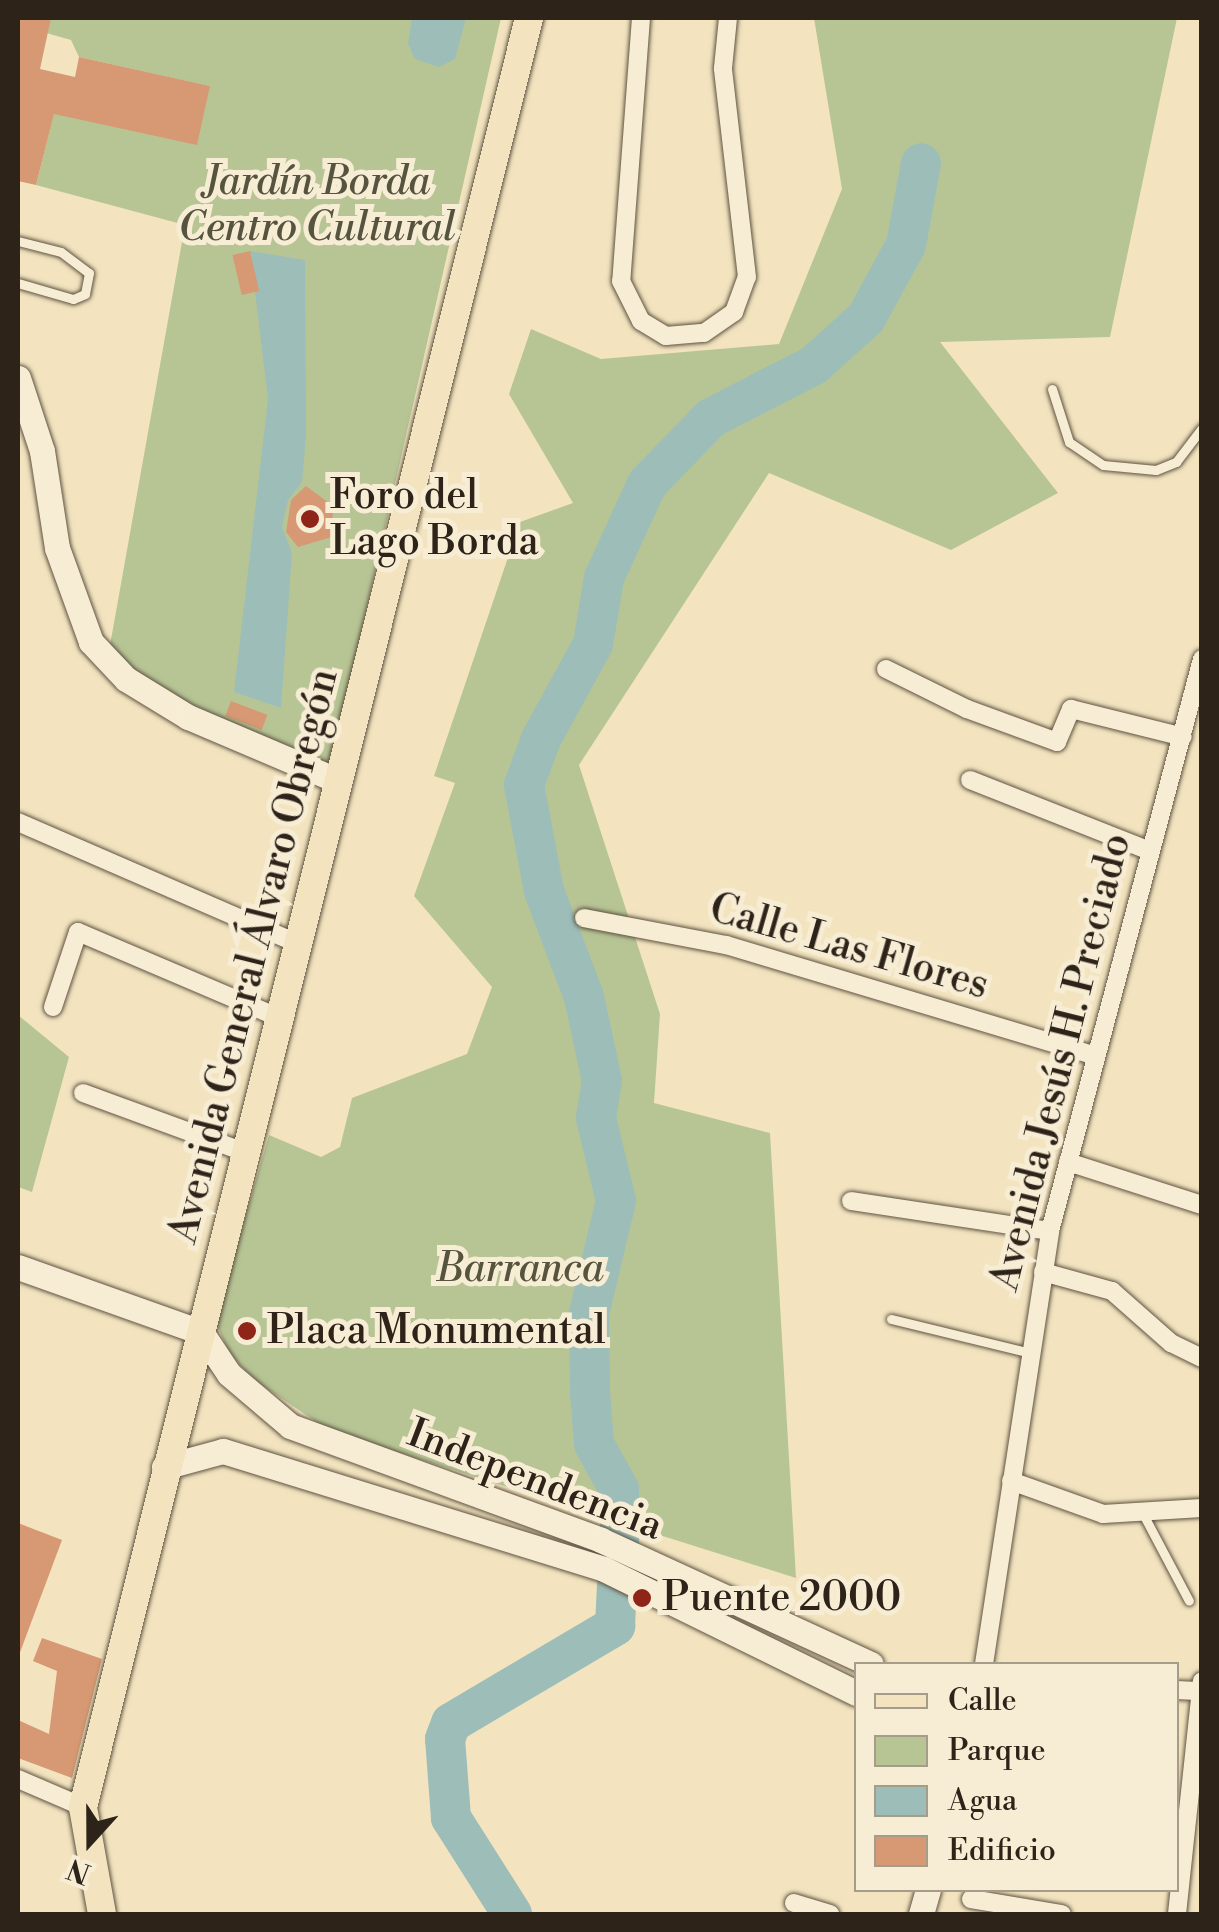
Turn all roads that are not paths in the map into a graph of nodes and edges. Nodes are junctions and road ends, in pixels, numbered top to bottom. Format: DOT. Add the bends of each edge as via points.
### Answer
graph roads {
  1 [pos="529,18"];
  2 [pos="641,18"];
  3 [pos="728,18"];
  4 [pos="18,241"];
  5 [pos="18,283"];
  6 [pos="18,378"];
  7 [pos="1052,389"];
  8 [pos="1202,428"];
  9 [pos="1202,658"];
  10 [pos="886,669"];
  11 [pos="1183,738"];
  12 [pos="970,780"];
  13 [pos="339,781"];
  14 [pos="18,822"];
  15 [pos="1150,851"];
  16 [pos="584,918"];
  17 [pos="299,944"];
  18 [pos="53,1007"];
  19 [pos="280,1018"];
  20 [pos="1092,1055"];
  21 [pos="82,1093"];
  22 [pos="247,1153"];
  23 [pos="1068,1162"];
  24 [pos="851,1200"];
  25 [pos="1202,1205"];
  26 [pos="1050,1230"];
  27 [pos="18,1267"];
  28 [pos="1043,1272"];
  29 [pos="891,1319"];
  30 [pos="201,1332"];
  31 [pos="1031,1354"];
  32 [pos="1202,1358"];
  33 [pos="164,1466"];
  34 [pos="1012,1481"];
  35 [pos="1202,1508"];
  36 [pos="1143,1514"];
  37 [pos="1189,1600"];
  38 [pos="867,1662"];
  39 [pos="984,1662"];
  40 [pos="1199,1686"];
  41 [pos="854,1692"];
  42 [pos="18,1779"];
  43 [pos="83,1807"];
  44 [pos="971,1900"];
  45 [pos="794,1903"];
  46 [pos="102,1914"];
  47 [pos="830,1914"];
  48 [pos="1062,1914"];
  49 [pos="1178,1914"];
  1 -- 13 [label="main road, Avenida General Álvaro Obregón"];
  2 -- 3 [label="street" via="621,281 640,321 666,336 704,334 734,312 747,277 723,68"];
  4 -- 5 [label="lane" via="61,252 89,272 85,294 73,299"];
  6 -- 13 [label="street" via="34,420 58,548 92,642 126,679 188,717"];
  7 -- 8 [label="lane" via="1068,442 1103,464 1156,470 1176,462"];
  9 -- 11 [label="street, Avenida Jesús H. Preciado"];
  10 -- 11 [label="street" via="966,709 1057,742 1071,709"];
  11 -- 15 [label="street, Avenida Jesús H. Preciado"];
  12 -- 15 [label="street"];
  13 -- 17 [label="main road, Avenida General Álvaro Obregón"];
  14 -- 17 [label="street"];
  15 -- 20 [label="street, Avenida Jesús H. Preciado"];
  16 -- 20 [label="street, Calle Las Flores" via="726,945"];
  17 -- 19 [label="main road, Avenida General Álvaro Obregón"];
  18 -- 19 [label="street" via="78,932"];
  19 -- 22 [label="main road, Avenida General Álvaro Obregón"];
  20 -- 23 [label="street, Avenida Jesús H. Preciado"];
  21 -- 22 [label="street"];
  22 -- 30 [label="main road, Avenida General Álvaro Obregón"];
  23 -- 25 [label="street"];
  23 -- 26 [label="street, Avenida Jesús H. Preciado"];
  24 -- 26 [label="street"];
  26 -- 28 [label="street, Avenida Jesús H. Preciado"];
  27 -- 30 [label="street"];
  28 -- 31 [label="street, Avenida Jesús H. Preciado"];
  28 -- 32 [label="street" via="1112,1290 1171,1342"];
  29 -- 31 [label="lane"];
  30 -- 33 [label="main road, Avenida General Álvaro Obregón"];
  30 -- 38 [label="street, Independencia" via="229,1374 278,1417 600,1540"];
  31 -- 34 [label="street, Avenida Jesús H. Preciado"];
  33 -- 41 [label="street, Independencia" via="223,1451 604,1569"];
  33 -- 43 [label="main road, Avenida General Álvaro Obregón"];
  34 -- 36 [label="street" via="1073,1508"];
  34 -- 39 [label="street, Avenida Jesús H. Preciado"];
  35 -- 36 [label="street"];
  36 -- 37 [label="lane"];
  40 -- 49 [label="street"];
  42 -- 43 [label="street"];
  43 -- 46 [label="main road, Avenida General Álvaro Obregón"];
  44 -- 48 [label="street"];
  45 -- 47 [label="street"];
}
